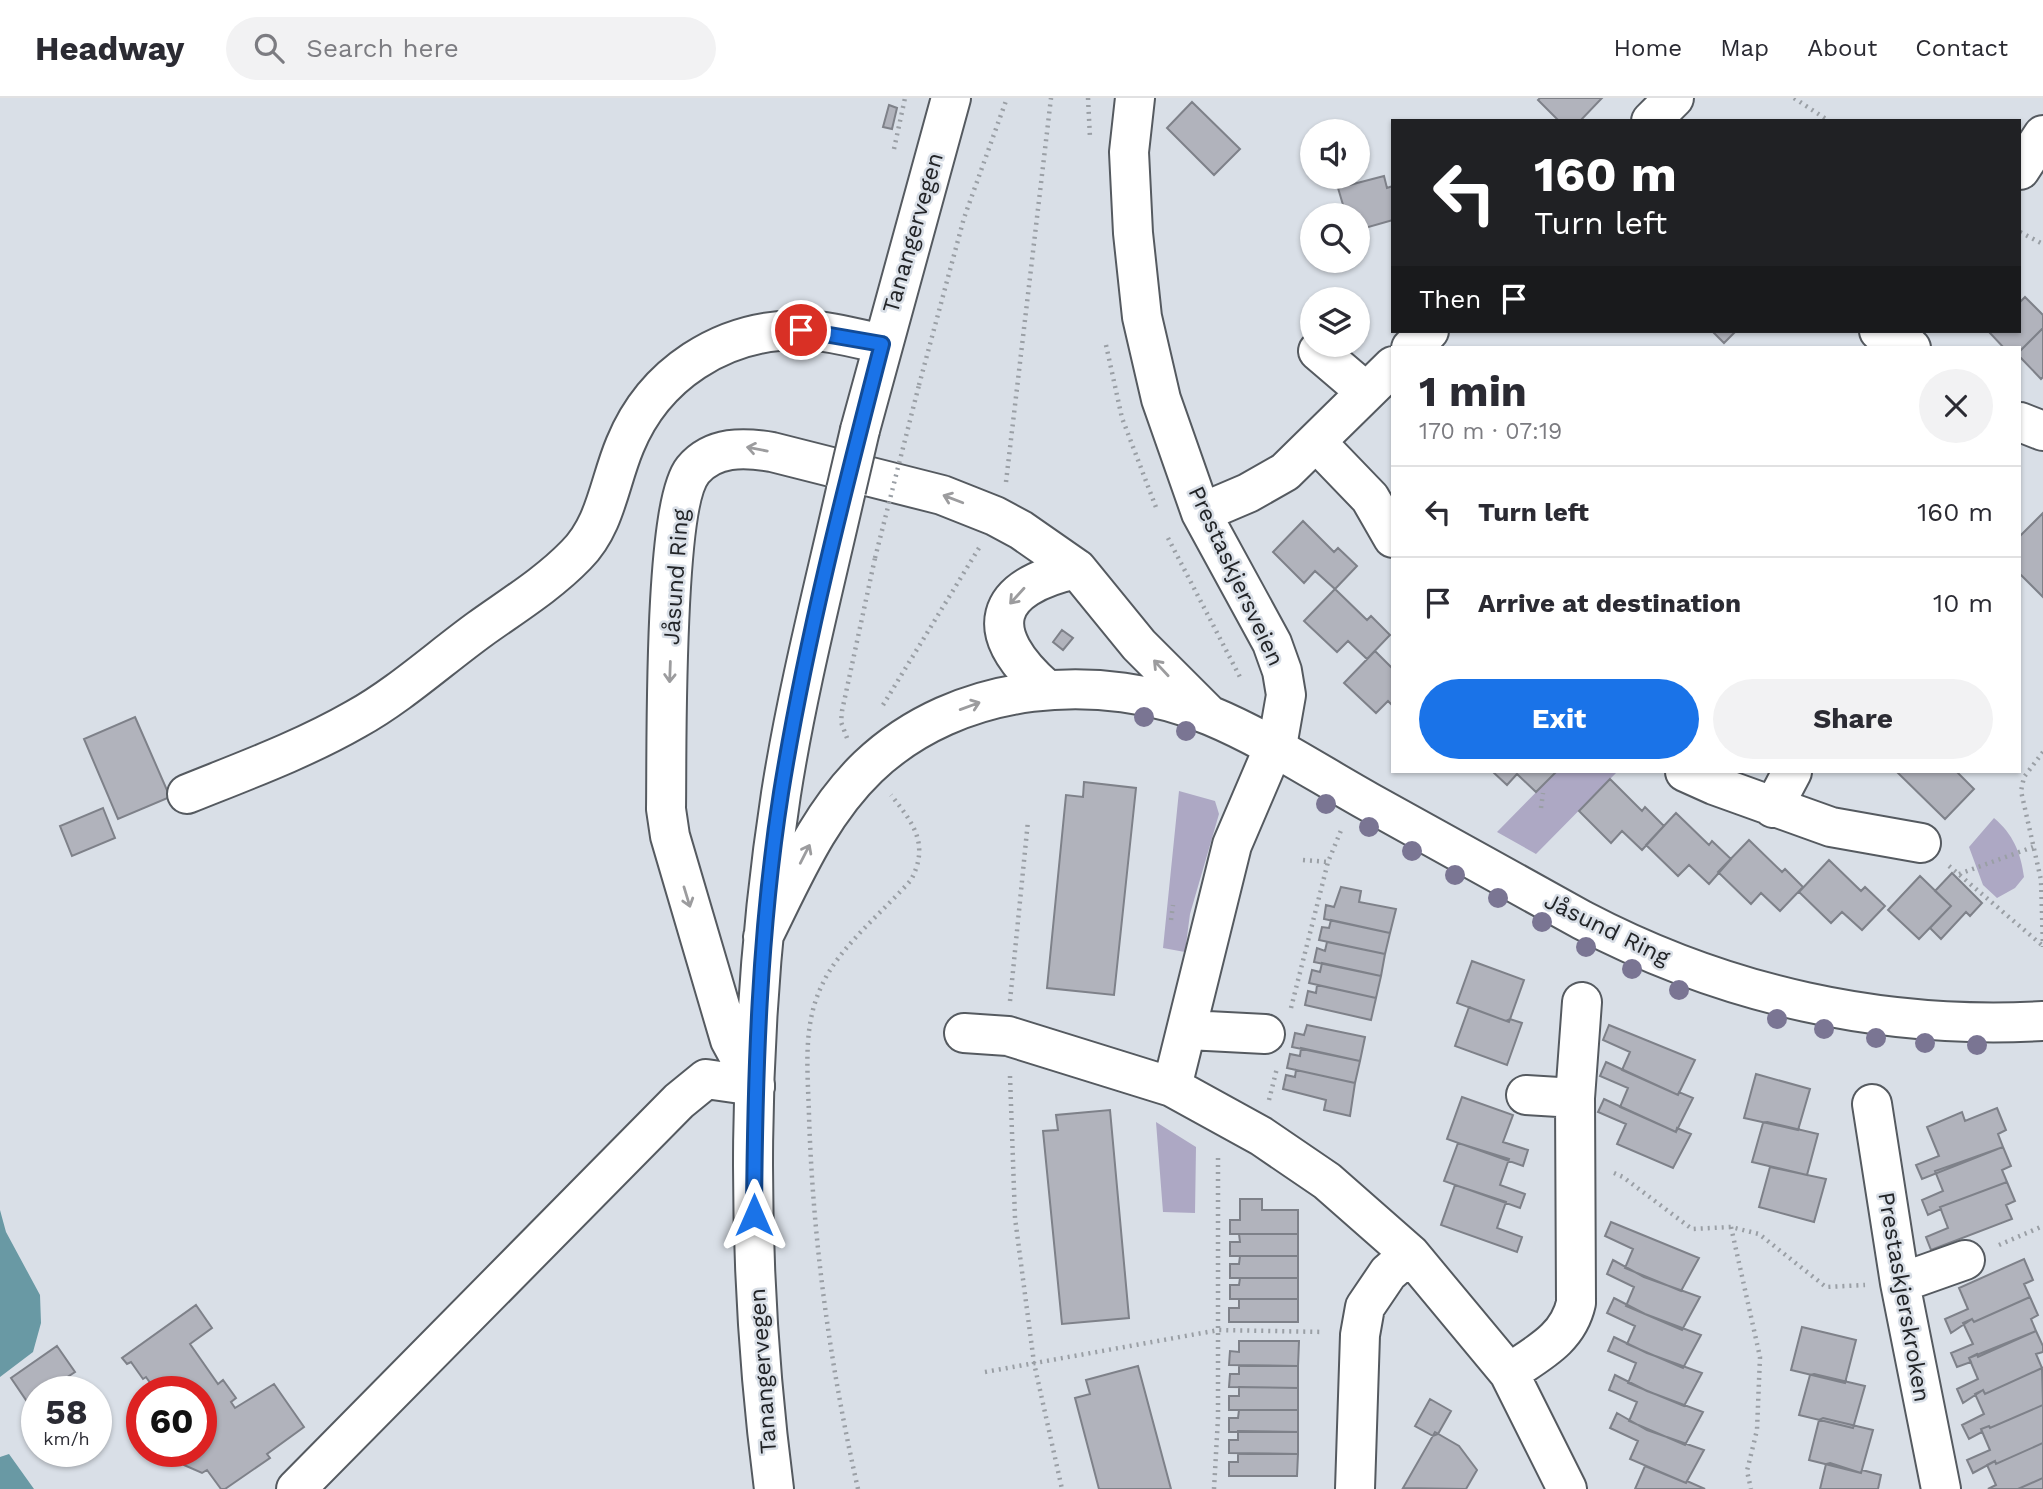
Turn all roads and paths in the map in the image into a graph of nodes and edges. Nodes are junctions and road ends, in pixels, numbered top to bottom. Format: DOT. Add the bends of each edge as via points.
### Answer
graph roads {
  1 [pos="905,98"];
  2 [pos="951,98"];
  3 [pos="1007,98"];
  4 [pos="1051,98"];
  5 [pos="1135,98"];
  6 [pos="1674,98"];
  7 [pos="1794,98"];
  8 [pos="1653,119"];
  9 [pos="1826,119"];
  10 [pos="2043,135"];
  11 [pos="894,149"];
  12 [pos="2021,168"];
  13 [pos="2021,233"];
  14 [pos="2043,244"];
  15 [pos="1427,333"];
  16 [pos="1883,333"];
  17 [pos="882,344"];
  18 [pos="1413,346"];
  19 [pos="1907,346"];
  20 [pos="1331,357"];
  21 [pos="1380,379"];
  22 [pos="2021,422"];
  23 [pos="2043,431"];
  24 [pos="1317,443"];
  25 [pos="1201,513"];
  26 [pos="995,516"];
  27 [pos="1391,535"];
  28 [pos="1077,569"];
  29 [pos="1046,690"];
  30 [pos="877,716"];
  31 [pos="1210,716"];
  32 [pos="849,741"];
  33 [pos="1272,748"];
  34 [pos="2043,752"];
  35 [pos="1687,773"];
  36 [pos="1791,773"];
  37 [pos="887,789"];
  38 [pos="1543,793"];
  39 [pos="187,794"];
  40 [pos="1541,808"];
  41 [pos="1773,808"];
  42 [pos="1028,821"];
  43 [pos="1342,827"];
  44 [pos="1921,843"];
  45 [pos="2033,847"];
  46 [pos="1303,860"];
  47 [pos="1328,862"];
  48 [pos="1958,874"];
  49 [pos="763,937"];
  50 [pos="2043,946"];
  51 [pos="1582,1002"];
  52 [pos="2043,1021"];
  53 [pos="1188,1030"];
  54 [pos="964,1033"];
  55 [pos="1008,1035"];
  56 [pos="1278,1035"];
  57 [pos="755,1086"];
  58 [pos="1172,1087"];
  59 [pos="1526,1095"];
  60 [pos="1575,1098"];
  61 [pos="1872,1104"];
  62 [pos="1268,1106"];
  63 [pos="1217,1112"];
  64 [pos="1611,1172"];
  65 [pos="2043,1226"];
  66 [pos="1731,1227"];
  67 [pos="1410,1254"];
  68 [pos="1965,1260"];
  69 [pos="1900,1283"];
  70 [pos="1219,1330"];
  71 [pos="1360,1335"];
  72 [pos="1034,1363"];
  73 [pos="985,1372"];
  74 [pos="1509,1373"];
  75 [pos="296,1489"];
  76 [pos="774,1489"];
  77 [pos="858,1489"];
  78 [pos="1062,1489"];
  79 [pos="1214,1489"];
  80 [pos="1355,1489"];
  81 [pos="1567,1489"];
  82 [pos="1751,1489"];
  83 [pos="1941,1489"];
  1 -- 11 [label="path"];
  2 -- 17 [label="street, Tanangervegen"];
  3 -- 32 [label="path, bridge" via="964,218 875,558 842,710 841,722"];
  4 -- 26 [label="path" via="1010,468"];
  5 -- 25 [label="street, Prestaskjersveien" via="1129,152 1142,317 1161,399"];
  6 -- 8 [label="street"];
  7 -- 9 [label="path"];
  10 -- 12 [label="street"];
  13 -- 14 [label="path"];
  15 -- 18 [label="street"];
  16 -- 19 [label="street"];
  17 -- 39 [label="street" via="801,330 765,332 710,351 683,368 656,393 640,417 625,445 596,531 577,555 358,719"];
  17 -- 49 [label="street, Tanangervegen, bridge" via="795,714"];
  20 -- 21 [label="street"];
  21 -- 24 [label="street"];
  22 -- 23 [label="street"];
  24 -- 25 [label="street" via="1284,472"];
  24 -- 27 [label="street" via="1370,498"];
  25 -- 33 [label="street, Prestaskjersveien" via="1272,643 1282,671 1284,720"];
  26 -- 28 [label="street, Jåsund Ring"];
  26 -- 30 [label="path"];
  26 -- 57 [label="street, Jåsund Ring, one-way" via="942,495 744,447 707,458 684,485 674,540 666,809 673,848 730,1040"];
  28 -- 29 [label="street, one-way" via="1046,576 1018,591 1006,609 1005,633 1012,650 1024,670"];
  31 -- 28 [label="street, Jåsund Ring, one-way" via="1139,645"];
  29 -- 31 [label="street, Jåsund Ring" via="1101,689"];
  49 -- 29 [label="street, Jåsund Ring, one-way" via="816,832 869,766 948,714 979,702"];
  31 -- 33 [label="street, Jåsund Ring"];
  33 -- 52 [label="street, Jåsund Ring" via="1611,935 1700,973 1795,1000 1880,1016 1994,1024"];
  33 -- 53 [label="street, Prestaskjersveien" via="1232,845"];
  34 -- 45 [label="path" via="2024,777 2021,791"];
  35 -- 41 [label="street"];
  36 -- 41 [label="street"];
  37 -- 77 [label="path" via="920,837 918,867 822,983 807,1049 814,1231 838,1394"];
  38 -- 40 [label="path"];
  41 -- 44 [label="street" via="1831,827"];
  42 -- 55 [label="path"];
  43 -- 47 [label="path"];
  44 -- 48 [label="path"];
  45 -- 48 [label="path"];
  45 -- 50 [label="path" via="2041,880"];
  46 -- 47 [label="path"];
  47 -- 56 [label="path"];
  48 -- 50 [label="path"];
  49 -- 57 [label="street, Tanangervegen"];
  51 -- 60 [label="street"];
  53 -- 56 [label="street"];
  53 -- 58 [label="street, Prestaskjersveien"];
  54 -- 55 [label="street"];
  55 -- 58 [label="street"];
  55 -- 72 [label="path" via="1015,1218"];
  56 -- 62 [label="path"];
  57 -- 75 [label="street" via="706,1079 679,1101"];
  57 -- 76 [label="street, Tanangervegen" via="757,1320"];
  58 -- 63 [label="street"];
  59 -- 60 [label="street"];
  60 -- 74 [label="street" via="1573,1316 1560,1337"];
  61 -- 69 [label="street, Prestaskjerskroken"];
  63 -- 67 [label="street" via="1327,1181"];
  63 -- 70 [label="path"];
  64 -- 66 [label="path" via="1692,1229"];
  65 -- 68 [label="path"];
  66 -- 69 [label="path" via="1759,1234 1826,1287"];
  66 -- 82 [label="path" via="1760,1357 1757,1430 1746,1471"];
  67 -- 71 [label="street" via="1388,1273 1365,1307"];
  67 -- 74 [label="street"];
  68 -- 69 [label="street"];
  69 -- 83 [label="street, Prestaskjerskroken"];
  70 -- 71 [label="path"];
  70 -- 72 [label="path"];
  70 -- 79 [label="path"];
  71 -- 80 [label="street"];
  72 -- 73 [label="path"];
  72 -- 78 [label="path"];
  74 -- 81 [label="street"];
}
